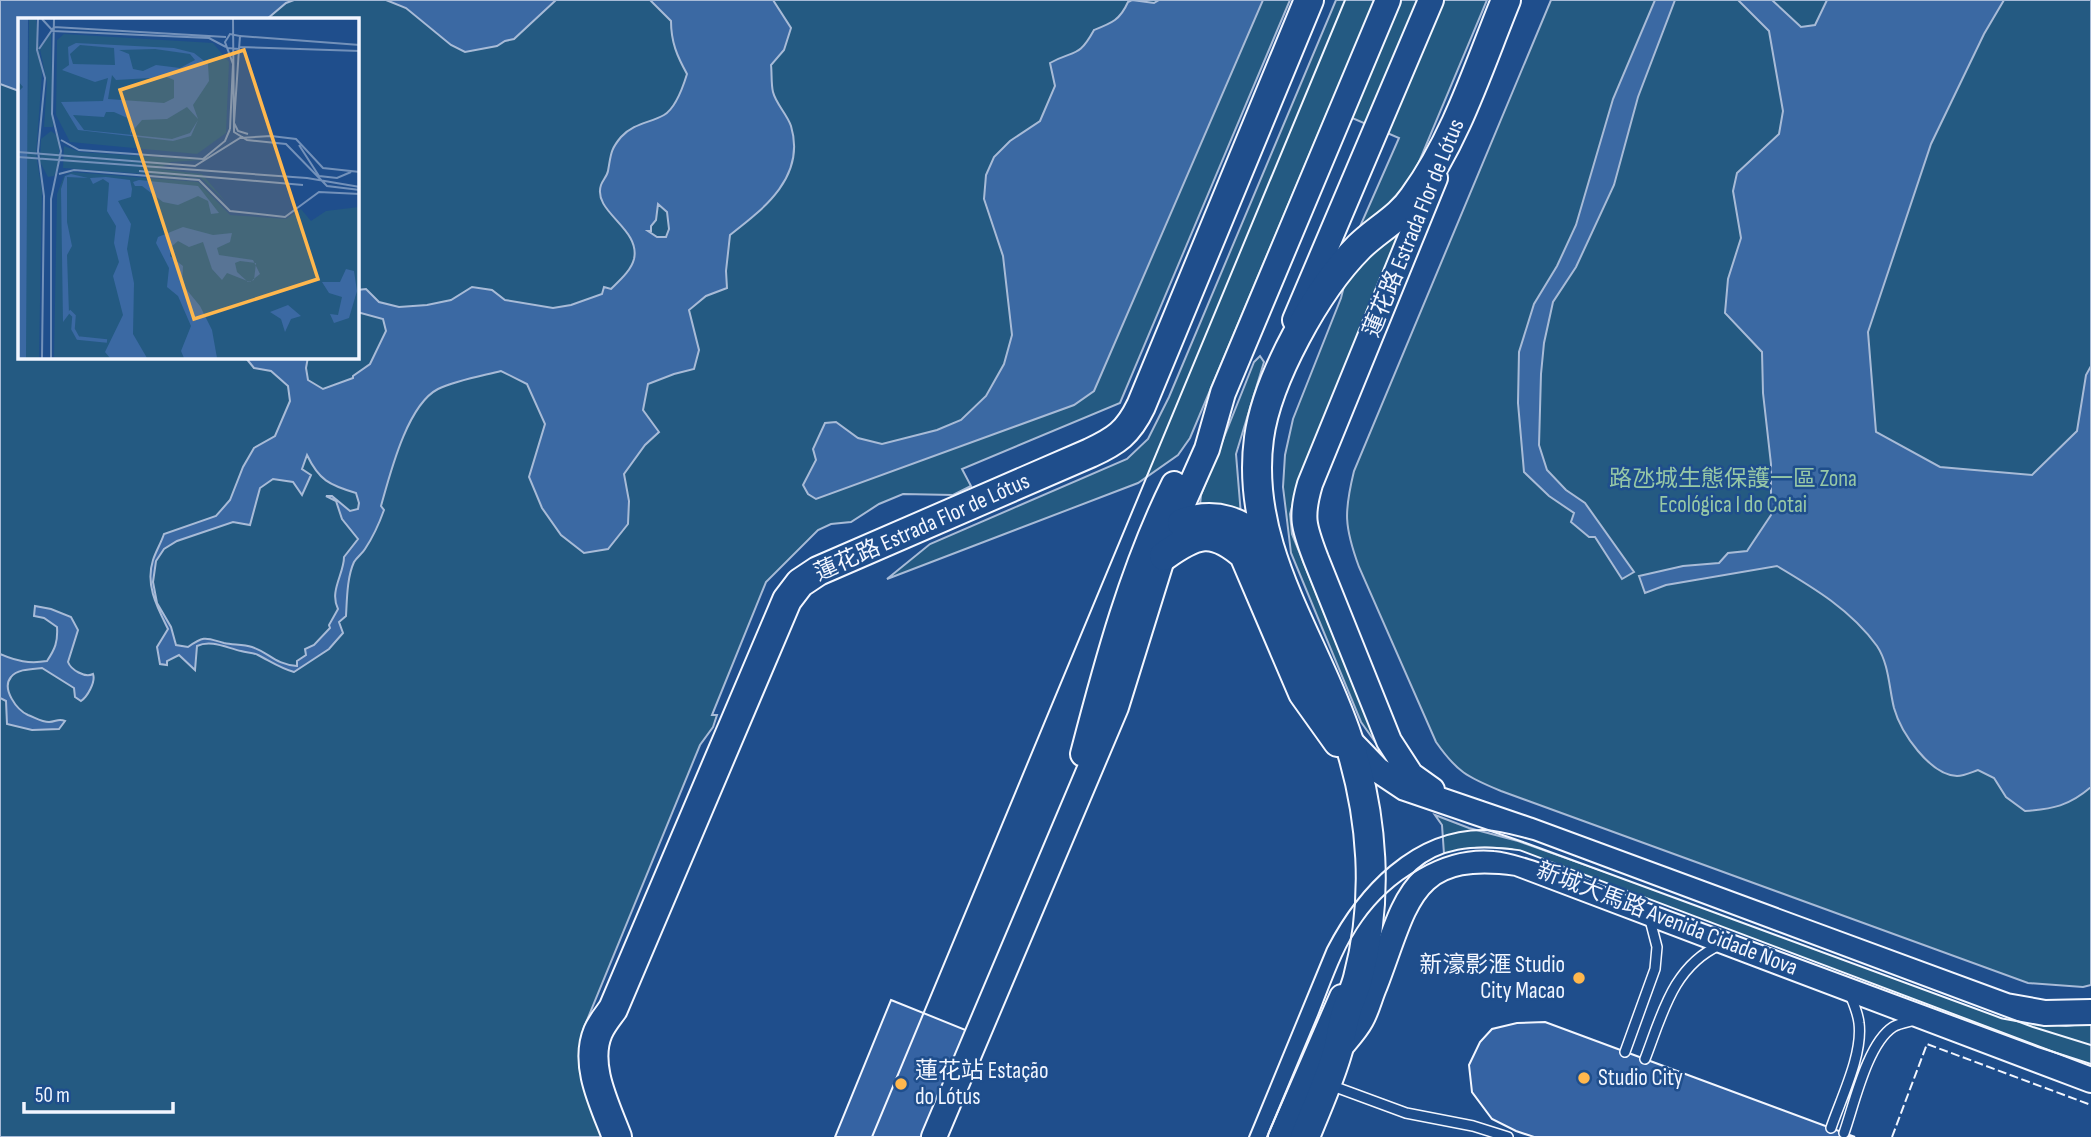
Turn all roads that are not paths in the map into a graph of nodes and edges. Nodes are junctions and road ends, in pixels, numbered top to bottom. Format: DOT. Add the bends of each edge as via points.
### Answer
graph roads {
  1 [pos="1310,0"];
  2 [pos="1388,0"];
  3 [pos="1431,0"];
  4 [pos="1506,0"];
  5 [pos="1453,129"];
  6 [pos="1285,358"];
  7 [pos="1223,393"];
  8 [pos="1167,543"];
  9 [pos="1268,544"];
  10 [pos="1350,749"];
  11 [pos="1476,812"];
  12 [pos="1069,816"];
  13 [pos="1647,911"];
  14 [pos="1727,942"];
  15 [pos="1358,979"];
  16 [pos="1847,987"];
  17 [pos="2091,1012"];
  18 [pos="1926,1016"];
  19 [pos="1338,1051"];
  20 [pos="1625,1052"];
  21 [pos="1645,1059"];
  22 [pos="2091,1080"];
  23 [pos="1325,1084"];
  24 [pos="1831,1128"];
  25 [pos="1844,1133"];
  26 [pos="1301,1136"];
  27 [pos="617,1137"];
  28 [pos="934,1137"];
  29 [pos="1508,1137"];
  1 -- 27 [label="main road, 蓮花路 Estrada Flor de Lótus" via="1127,430 1090,453 818,571 800,583 787,600 613,1009 596,1037 593,1063"];
  2 -- 7 [label="main road"];
  3 -- 6 [label="main road" via="1292,328"];
  4 -- 5 [label="main road, 蓮花路 Estrada Flor de Lótus"];
  5 -- 6 [label="main road" via="1412,201 1373,234 1330,281"];
  5 -- 11 [label="main road, 蓮花路 Estrada Flor de Lótus" via="1310,484 1303,514 1306,533 1389,741 1411,775"];
  6 -- 9 [label="main road" via="1267,405 1258,454 1258,495"];
  7 -- 8 [label="main road" via="1207,449"];
  7 -- 12 [label="main road" via="1144,552 1104,676"];
  8 -- 9 [label="main road" via="1194,519 1224,518"];
  8 -- 10 [label="main road" via="1206,536 1225,540 1244,555 1303,693 1326,727"];
  8 -- 12 [label="main road" via="1116,707"];
  9 -- 10 [label="main road"];
  10 -- 11 [label="main road, 新城大馬路 Avenida Cidade Nova" via="1389,779"];
  10 -- 15 [label="main road" via="1372,870"];
  11 -- 17 [label="main road, 新城大馬路 Avenida Cidade Nova" via="2006,1006 2045,1013"];
  12 -- 28 [label="main road"];
  13 -- 14 [label="main road, 新城大馬路 Avenida Cidade Nova"];
  13 -- 19 [label="main road, 新城大馬路 Avenida Cidade Nova" via="1517,863 1479,859 1436,870 1406,901 1361,1020"];
  13 -- 20 [label="lane" via="1657,947 1655,969"];
  14 -- 16 [label="main road, 新城大馬路 Avenida Cidade Nova"];
  14 -- 21 [label="lane" via="1704,952 1679,978"];
  15 -- 19 [label="main road"];
  15 -- 26 [label="main road" via="1344,991"];
  16 -- 18 [label="main road, 新城大馬路 Avenida Cidade Nova"];
  16 -- 24 [label="lane" via="1859,1023 1858,1044"];
  18 -- 22 [label="main road, 新城大馬路 Avenida Cidade Nova"];
  18 -- 25 [label="lane" via="1893,1027 1882,1038"];
  19 -- 23 [label="main road"];
  23 -- 26 [label="main road"];
  23 -- 29 [label="lane" via="1406,1113"];
}
